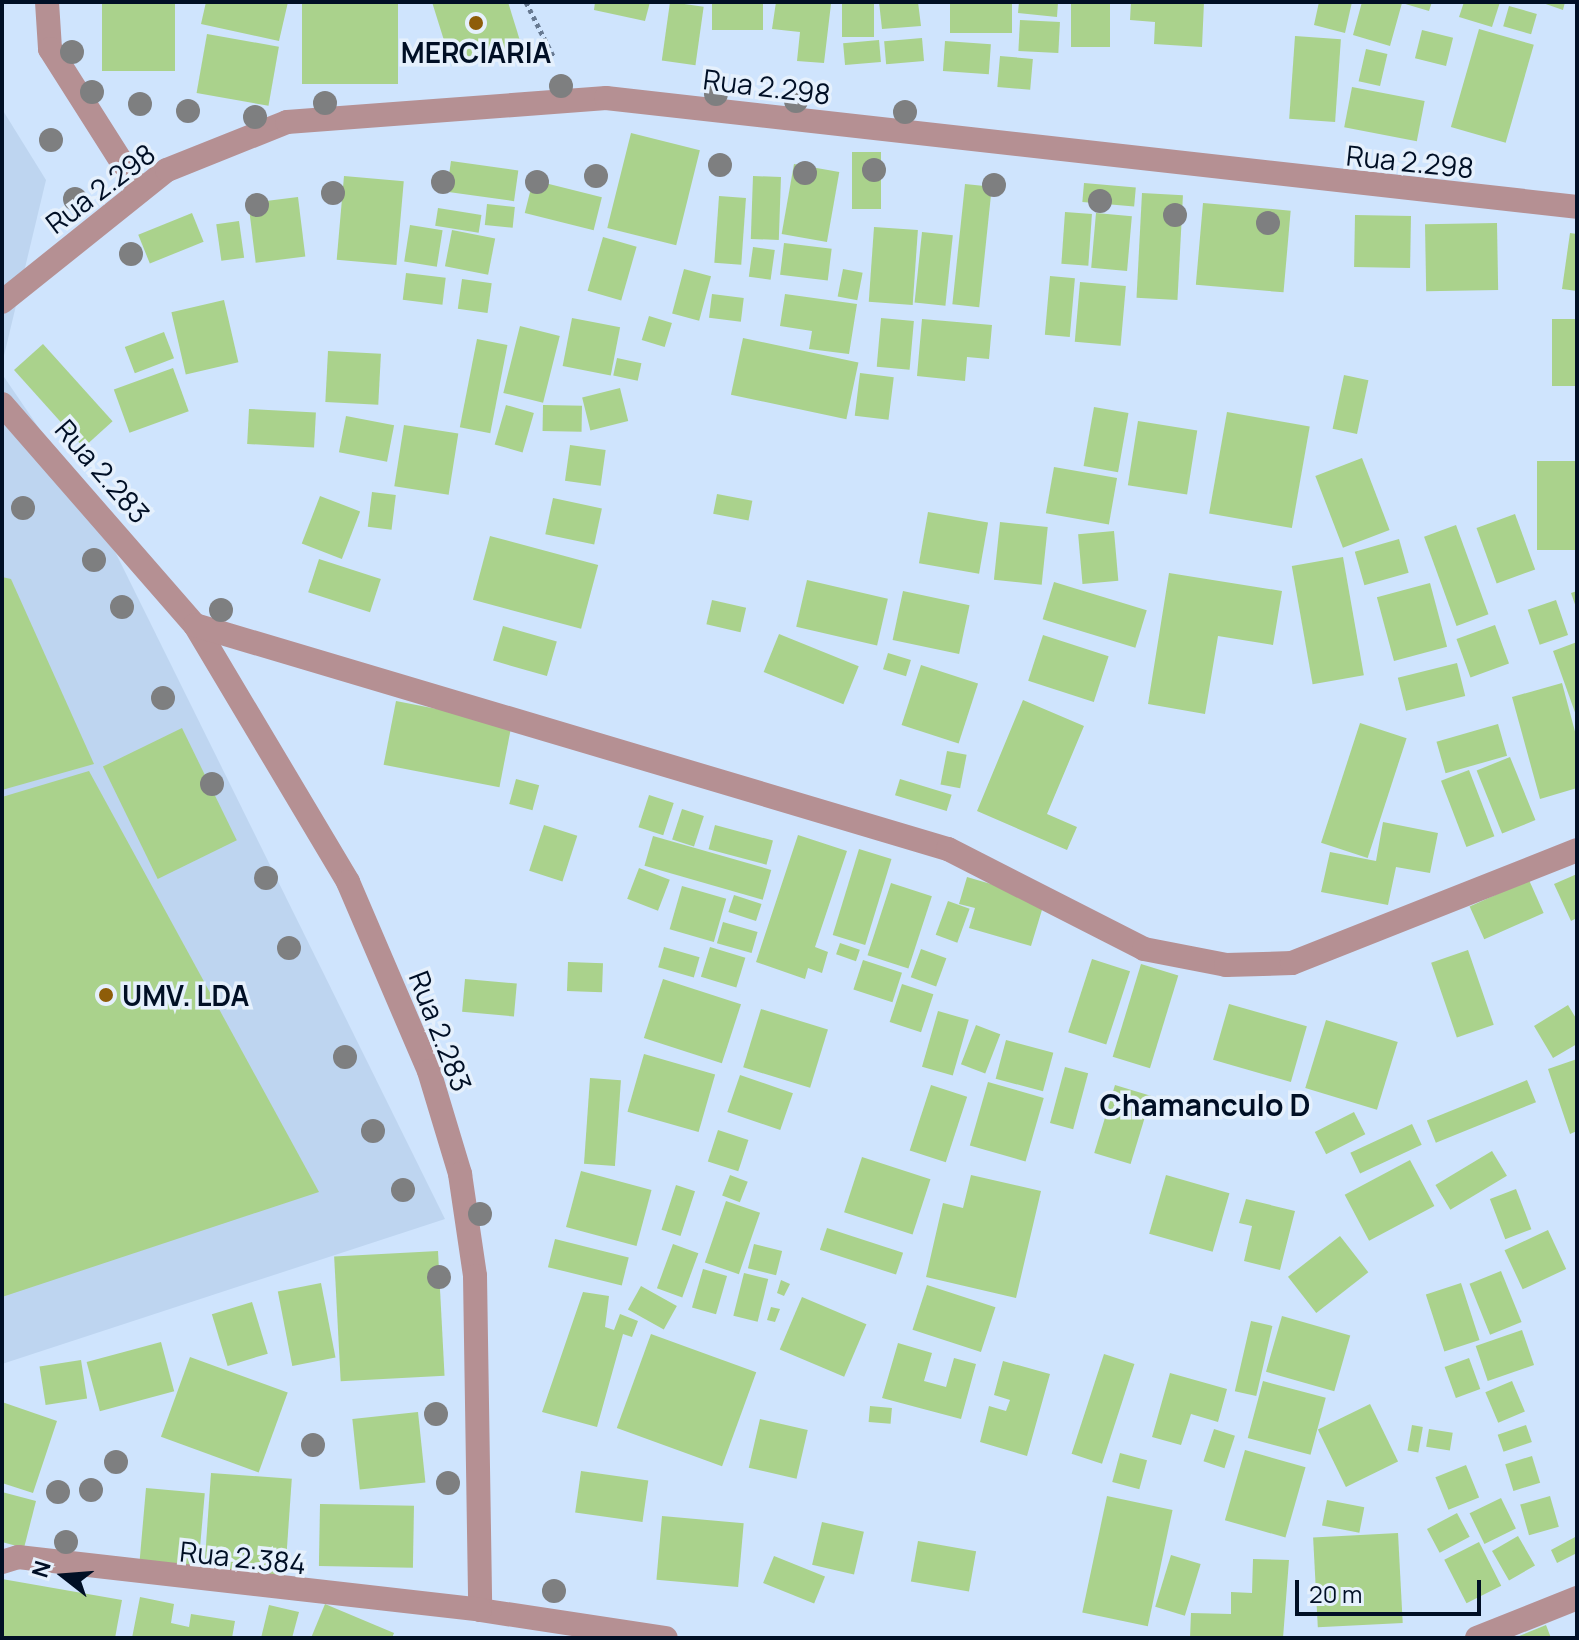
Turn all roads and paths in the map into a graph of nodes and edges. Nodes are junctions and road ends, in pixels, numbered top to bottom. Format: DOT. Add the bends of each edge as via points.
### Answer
graph roads {
  1 [pos="47,2"];
  2 [pos="526,2"];
  3 [pos="577,101"];
  4 [pos="140,191"];
  5 [pos="1577,207"];
  6 [pos="2,302"];
  7 [pos="2,404"];
  8 [pos="195,625"];
  9 [pos="1577,850"];
  10 [pos="2,1562"];
  11 [pos="1577,1598"];
  12 [pos="480,1610"];
  13 [pos="666,1638"];
  14 [pos="1477,1638"];
  1 -- 4 [label="street" via="50,49"];
  2 -- 3 [label="path"];
  3 -- 4 [label="street, Rua 2.298" via="287,122 167,170"];
  3 -- 5 [label="street, Rua 2.298" via="606,98"];
  4 -- 6 [label="street, Rua 2.298"];
  7 -- 8 [label="street, Rua 2.283"];
  8 -- 9 [label="street" via="948,849 1144,949 1226,965 1292,963"];
  8 -- 12 [label="street, Rua 2.283" via="348,882 429,1071 460,1174 475,1276"];
  10 -- 12 [label="street, Rua 2.384" via="18,1557"];
  11 -- 14 [label="street"];
  12 -- 13 [label="street"];
}
